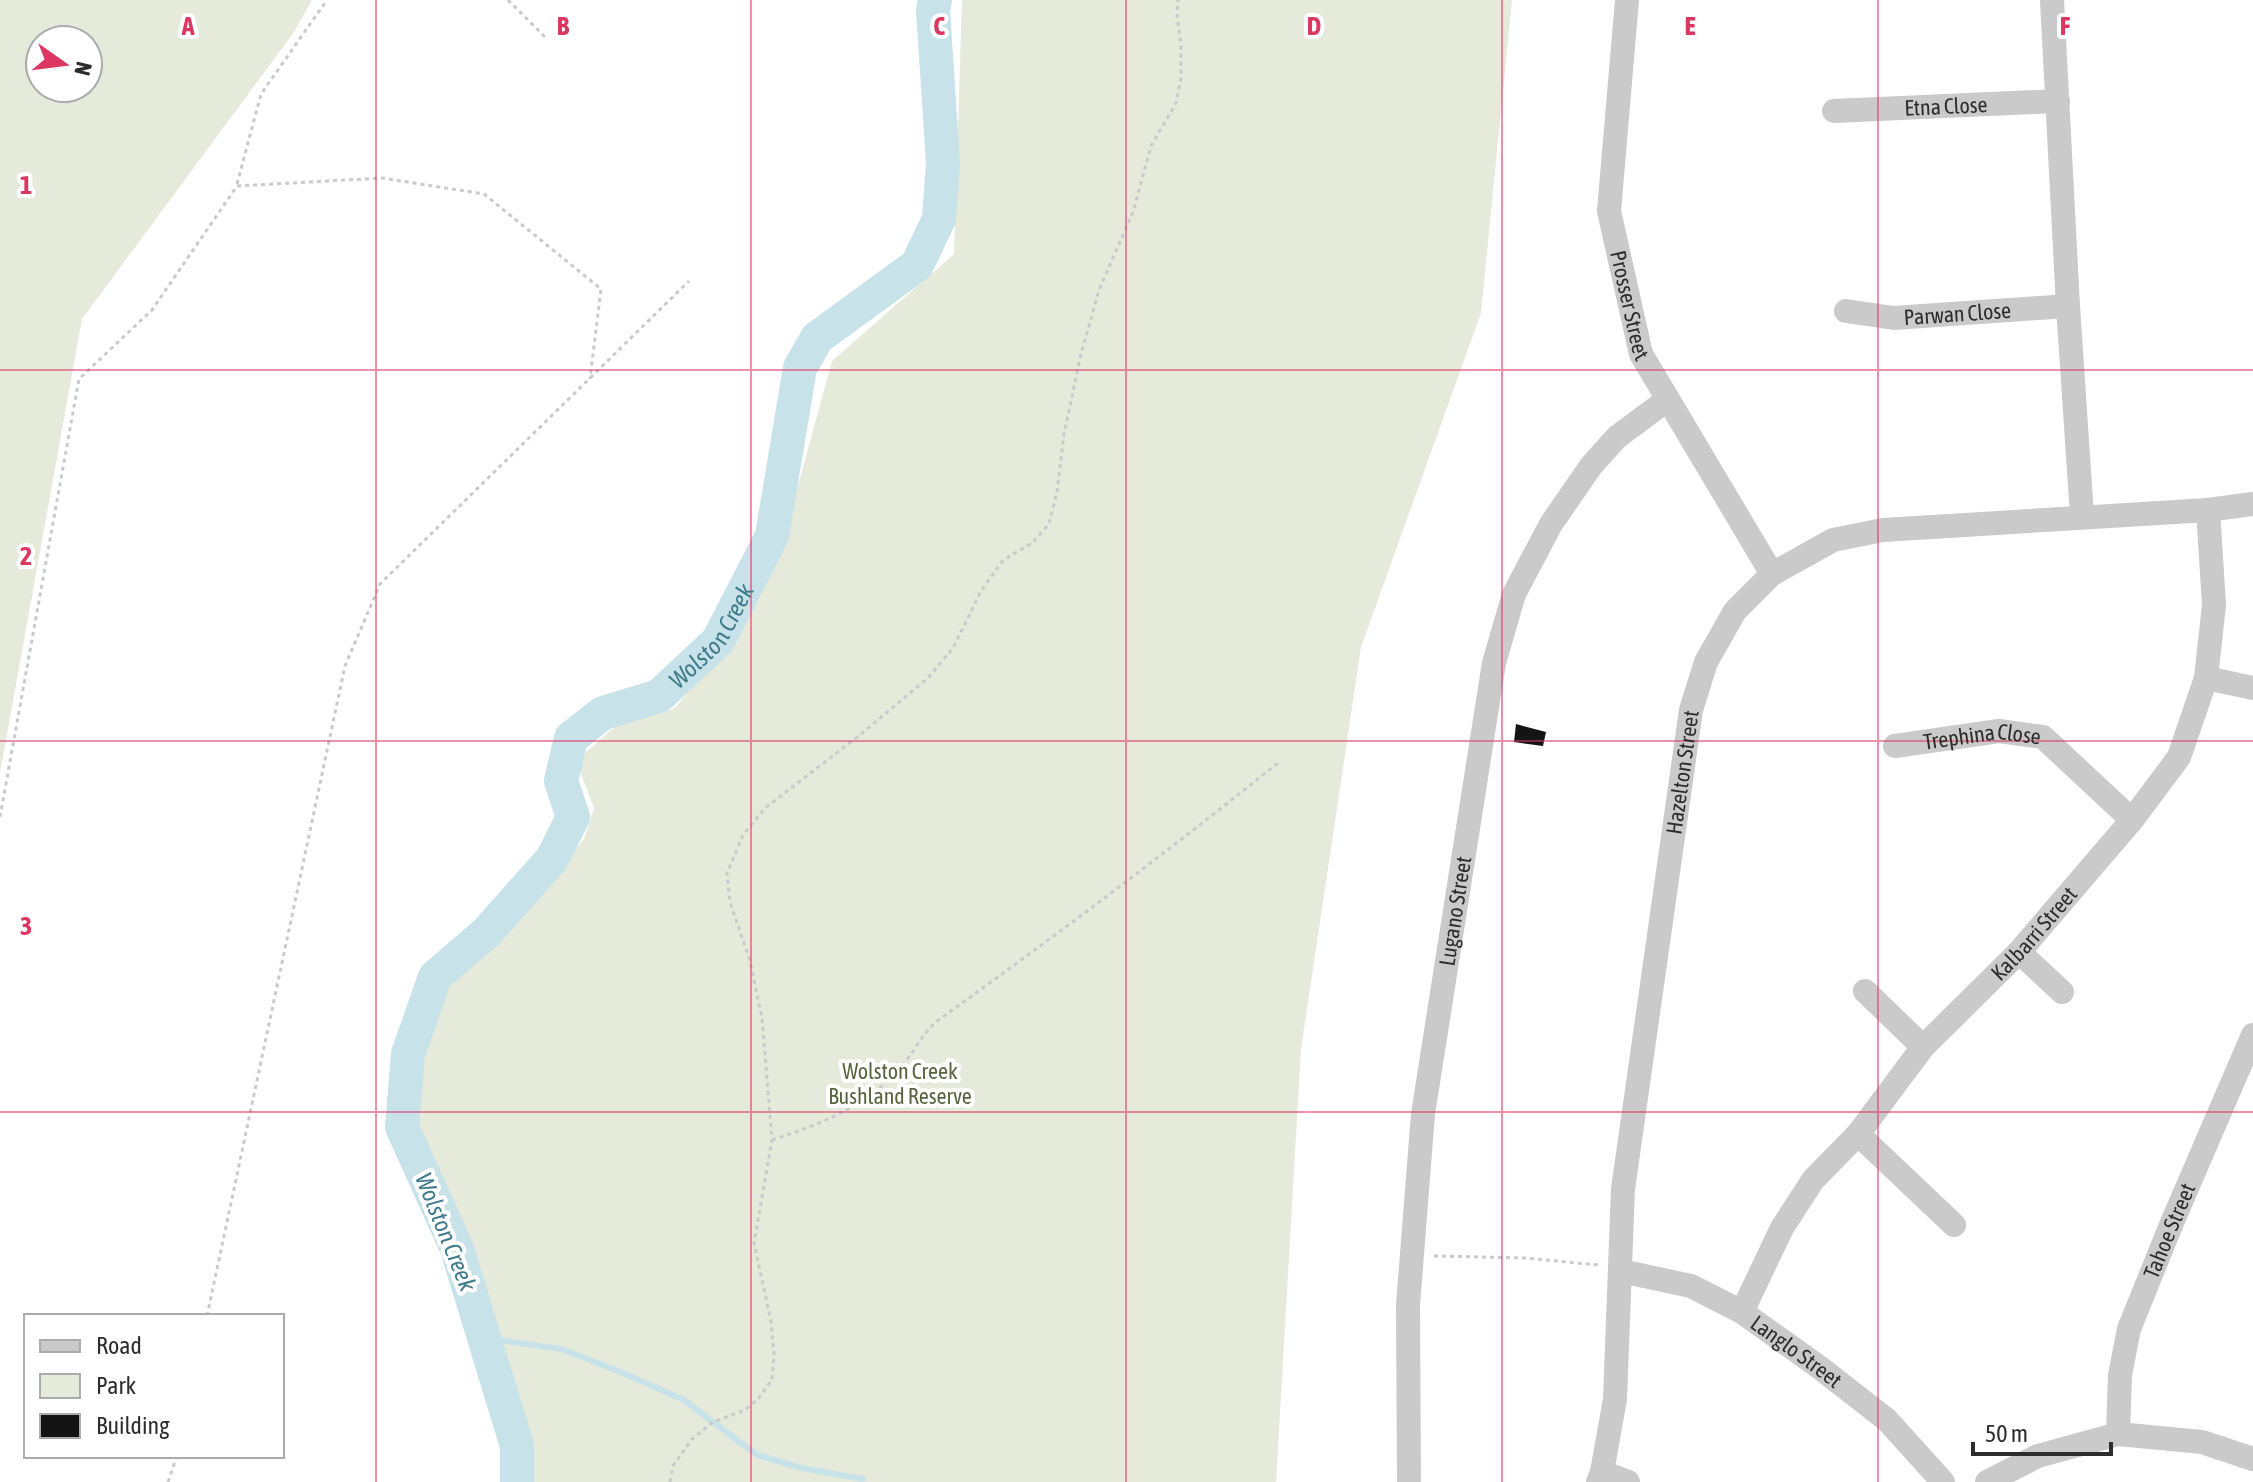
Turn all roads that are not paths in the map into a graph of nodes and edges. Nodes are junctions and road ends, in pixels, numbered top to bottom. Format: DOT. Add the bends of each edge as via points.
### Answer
graph roads {
  1 [pos="1627,0"];
  2 [pos="2052,0"];
  3 [pos="2058,101"];
  4 [pos="1834,111"];
  5 [pos="2068,306"];
  6 [pos="1846,311"];
  7 [pos="1667,400"];
  8 [pos="2253,504"];
  9 [pos="2208,510"];
  10 [pos="2082,516"];
  11 [pos="1772,574"];
  12 [pos="2206,678"];
  13 [pos="2253,688"];
  14 [pos="1895,746"];
  15 [pos="2132,820"];
  16 [pos="2019,952"];
  17 [pos="1865,991"];
  18 [pos="2062,992"];
  19 [pos="2253,1035"];
  20 [pos="1923,1047"];
  21 [pos="1858,1134"];
  22 [pos="1954,1225"];
  23 [pos="1621,1271"];
  24 [pos="1742,1312"];
  25 [pos="2118,1434"];
  26 [pos="2253,1459"];
  27 [pos="1600,1477"];
  28 [pos="1409,1482"];
  29 [pos="1628,1482"];
  30 [pos="1943,1482"];
  31 [pos="1987,1482"];
  1 -- 7 [label="street, Prosser Street" via="1609,211 1641,354"];
  2 -- 3 [label="street"];
  3 -- 4 [label="street, Etna Close"];
  3 -- 5 [label="street"];
  5 -- 6 [label="street, Parwan Close" via="1894,318"];
  5 -- 10 [label="street"];
  7 -- 11 [label="street, Prosser Street"];
  7 -- 28 [label="street, Lugano Street" via="1617,437 1551,524 1514,594 1494,663 1423,1114 1408,1305"];
  8 -- 9 [label="street, Hazelton Street"];
  9 -- 10 [label="street, Hazelton Street"];
  9 -- 12 [label="street, Kalbarri Street" via="2214,605"];
  10 -- 11 [label="street, Hazelton Street" via="1883,530 1833,540"];
  11 -- 23 [label="street, Hazelton Street" via="1735,611 1706,662 1691,710 1623,1189"];
  12 -- 13 [label="street"];
  12 -- 15 [label="street, Kalbarri Street" via="2179,757"];
  14 -- 15 [label="street, Trephina Close" via="1999,731 2043,737"];
  15 -- 16 [label="street, Kalbarri Street"];
  16 -- 18 [label="street"];
  16 -- 20 [label="street, Kalbarri Street"];
  17 -- 20 [label="street"];
  19 -- 25 [label="street, Tahoe Street" via="2129,1329 2120,1375"];
  20 -- 21 [label="street, Kalbarri Street"];
  21 -- 22 [label="street"];
  21 -- 24 [label="street, Kalbarri Street" via="1813,1180 1789,1216"];
  23 -- 24 [label="street, Langlo Street" via="1691,1286"];
  23 -- 27 [label="street, Hazelton Street" via="1615,1399"];
  24 -- 30 [label="street, Langlo Street" via="1887,1420"];
  25 -- 26 [label="street" via="2202,1442"];
  25 -- 31 [label="street" via="2038,1456"];
  27 -- 29 [label="street"];
}
